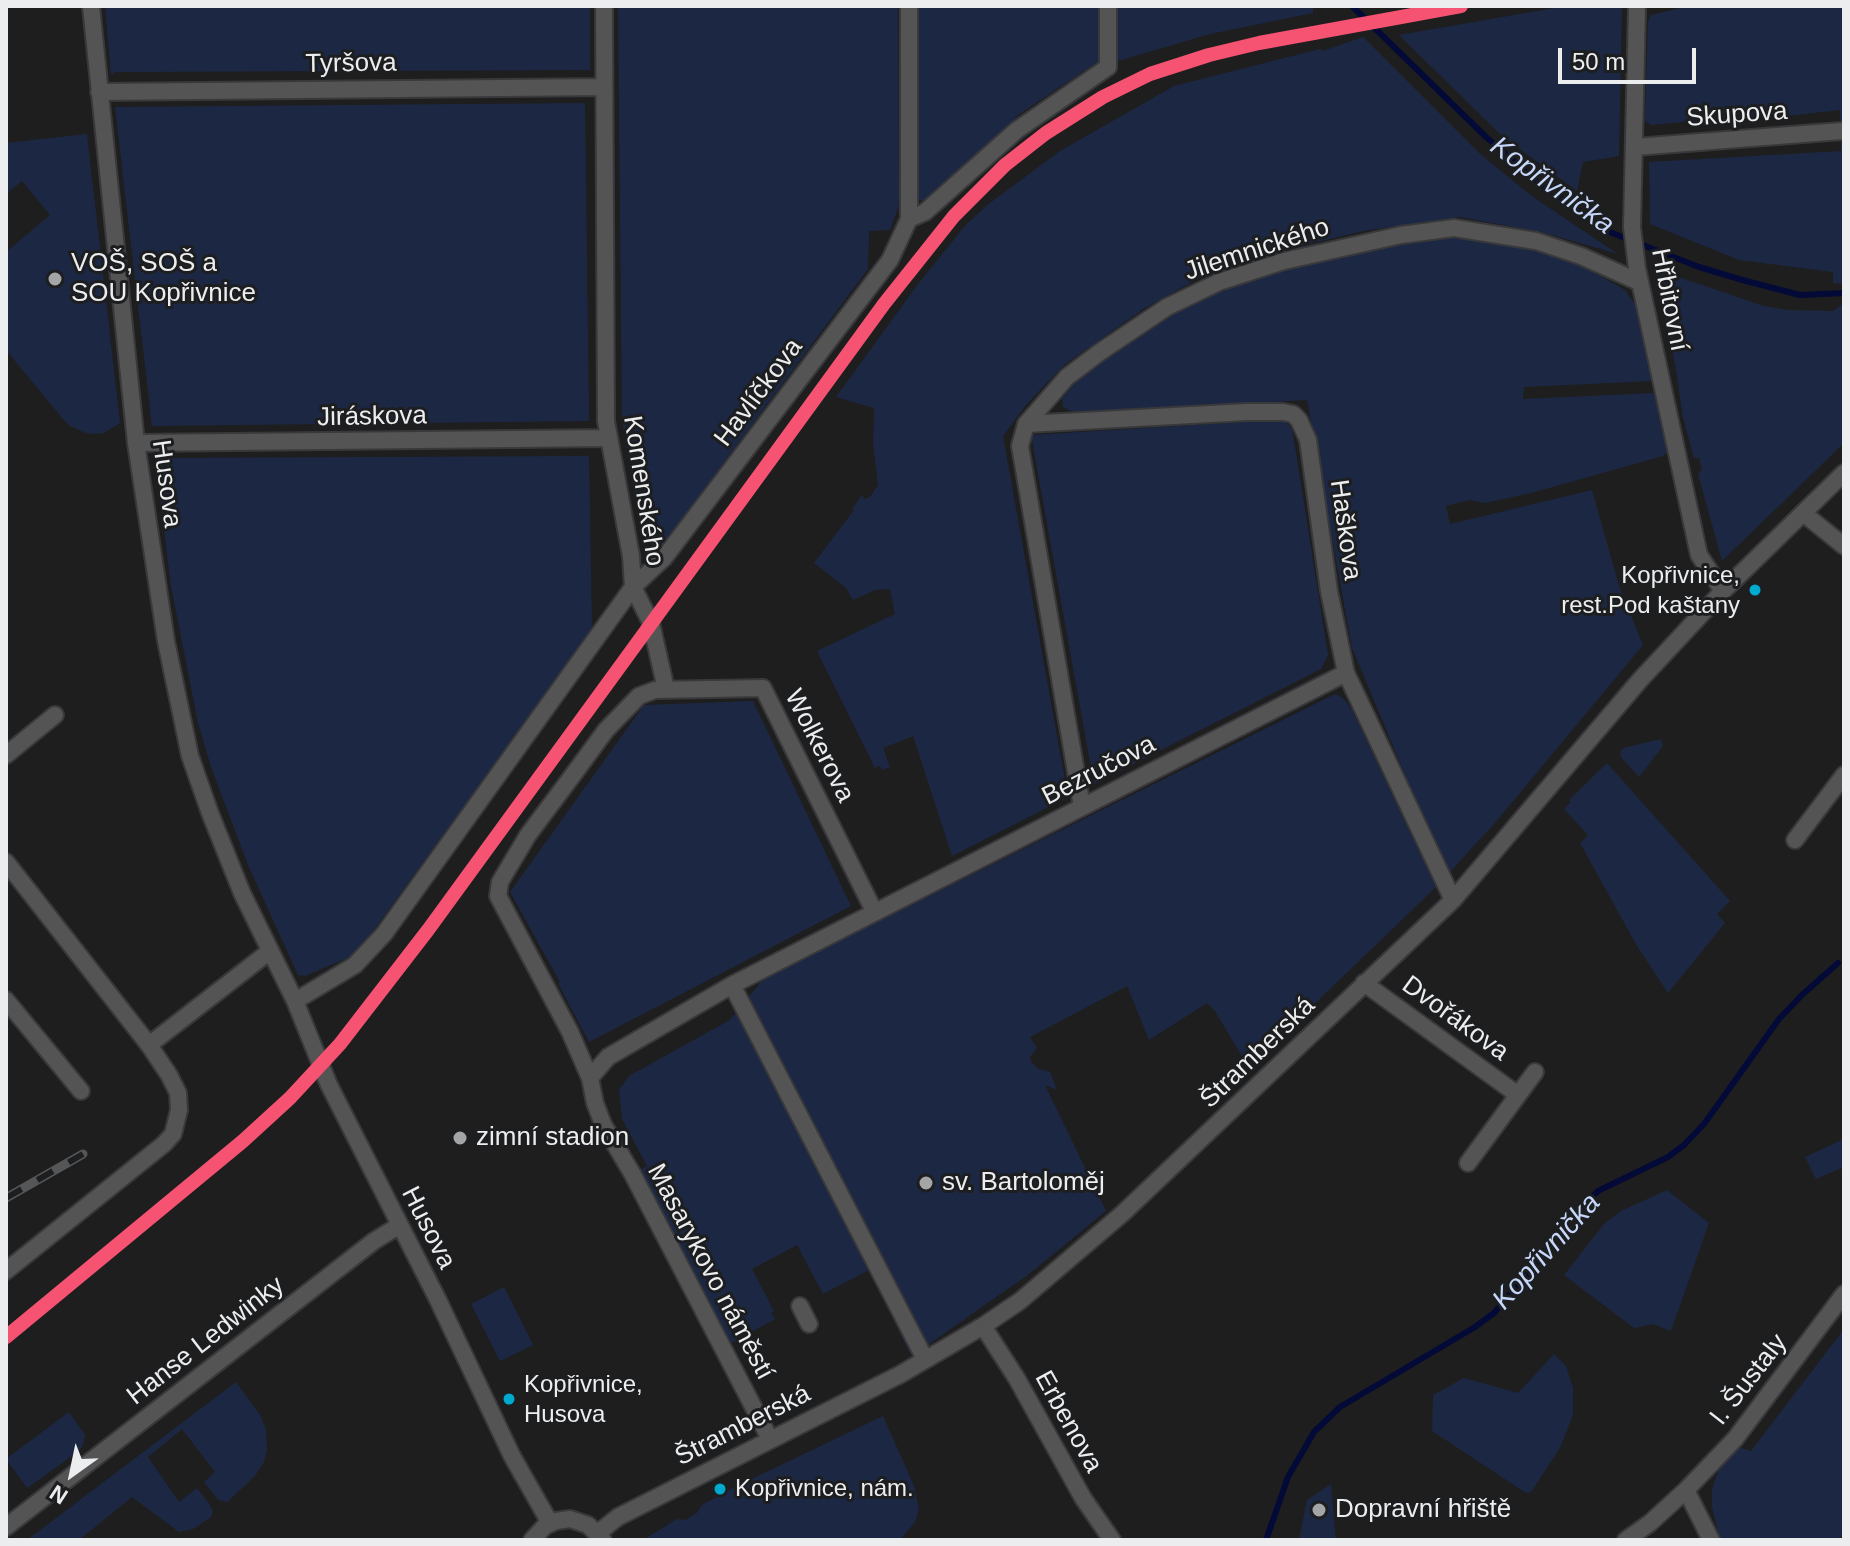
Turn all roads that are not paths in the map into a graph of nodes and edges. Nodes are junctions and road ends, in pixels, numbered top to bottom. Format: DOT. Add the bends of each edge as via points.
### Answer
graph roads {
  1 [pos="91,6"];
  2 [pos="604,6"];
  3 [pos="909,6"];
  4 [pos="1108,6"];
  5 [pos="1637,6"];
  6 [pos="603,87"];
  7 [pos="99,92"];
  8 [pos="1842,131"];
  9 [pos="1635,147"];
  10 [pos="909,219"];
  11 [pos="1639,282"];
  12 [pos="1026,424"];
  13 [pos="609,438"];
  14 [pos="136,443"];
  15 [pos="1844,473"];
  16 [pos="1803,513"];
  17 [pos="1844,546"];
  18 [pos="633,587"];
  19 [pos="1723,591"];
  20 [pos="1346,673"];
  21 [pos="666,689"];
  22 [pos="55,715"];
  23 [pos="6,755"];
  24 [pos="1844,775"];
  25 [pos="1082,807"];
  26 [pos="1795,840"];
  27 [pos="6,862"];
  28 [pos="1453,900"];
  29 [pos="874,911"];
  30 [pos="270,951"];
  31 [pos="1364,983"];
  32 [pos="732,985"];
  33 [pos="6,1000"];
  34 [pos="295,1001"];
  35 [pos="149,1045"];
  36 [pos="1535,1072"];
  37 [pos="590,1078"];
  38 [pos="81,1091"];
  39 [pos="1518,1095"];
  40 [pos="1468,1163"];
  41 [pos="400,1225"];
  42 [pos="6,1271"];
  43 [pos="1844,1294"];
  44 [pos="797,1301"];
  45 [pos="809,1324"];
  46 [pos="983,1326"];
  47 [pos="925,1359"];
  48 [pos="770,1439"];
  49 [pos="1686,1490"];
  50 [pos="550,1523"];
  51 [pos="6,1527"];
  52 [pos="600,1537"];
  53 [pos="532,1540"];
  54 [pos="1112,1540"];
  55 [pos="1626,1540"];
  56 [pos="1711,1540"];
  1 -- 7 [label="street, Husova"];
  2 -- 6 [label="street, Komenského"];
  3 -- 10 [label="street, Havlíčkova"];
  4 -- 10 [label="street" via="1108,67 1017,130 925,212"];
  5 -- 9 [label="street, Hřbitovní"];
  6 -- 7 [label="street, Tyršova"];
  6 -- 13 [label="street, Komenského"];
  7 -- 14 [label="street, Husova"];
  8 -- 9 [label="street, Skupova"];
  9 -- 11 [label="street, Hřbitovní" via="1632,227"];
  10 -- 18 [label="street, Havlíčkova" via="890,260 664,558"];
  11 -- 12 [label="street, Jilemnického" via="1536,241 1476,230 1454,228 1361,243 1219,282 1167,307 1067,377"];
  11 -- 19 [label="street, Hřbitovní" via="1699,555"];
  12 -- 20 [label="street, Haškova" via="1293,414 1308,440"];
  12 -- 25 [label="street" via="1020,446"];
  13 -- 14 [label="street, Jiráskova"];
  13 -- 18 [label="street, Komenského"];
  14 -- 30 [label="street, Husova" via="164,631 190,756"];
  15 -- 16 [label="street, Štramberská"];
  16 -- 17 [label="street"];
  16 -- 19 [label="street, Štramberská"];
  18 -- 21 [label="street" via="651,623"];
  18 -- 34 [label="street, Komenského" via="384,935 355,965"];
  19 -- 28 [label="street, Štramberská"];
  20 -- 25 [label="street, Bezručova"];
  20 -- 28 [label="street, Haškova"];
  21 -- 29 [label="street, Wolkerova" via="763,688"];
  21 -- 37 [label="street, Wolkerova" via="639,696 606,730 500,882 498,896"];
  22 -- 23 [label="street"];
  24 -- 26 [label="street"];
  25 -- 29 [label="street, Bezručova"];
  27 -- 35 [label="street"];
  28 -- 31 [label="street, Štramberská"];
  29 -- 32 [label="street"];
  30 -- 34 [label="street, Husova"];
  30 -- 35 [label="street"];
  31 -- 39 [label="street, Dvořákova"];
  31 -- 46 [label="street, Štramberská" via="1122,1214"];
  32 -- 37 [label="street" via="608,1057"];
  32 -- 47 [label="street"];
  33 -- 38 [label="street"];
  34 -- 41 [label="street, Husova" via="329,1085"];
  35 -- 42 [label="street" via="178,1093 173,1134"];
  36 -- 39 [label="street, Dvořákova"];
  37 -- 48 [label="street, Masarykovo náměstí" via="603,1124"];
  39 -- 40 [label="street, Dvořákova"];
  41 -- 50 [label="street, Husova"];
  41 -- 51 [label="street, Hanse Ledwinky"];
  43 -- 49 [label="street, I. Šustaly" via="1735,1439"];
  44 -- 45 [label="street"];
  46 -- 47 [label="street, Štramberská"];
  46 -- 54 [label="street, Erbenova"];
  47 -- 48 [label="street, Štramberská"];
  48 -- 52 [label="street, Štramberská" via="618,1517"];
  49 -- 55 [label="street, I. Šustaly"];
  49 -- 56 [label="street"];
  50 -- 52 [label="street" via="576,1520"];
  50 -- 53 [label="street"];
}
